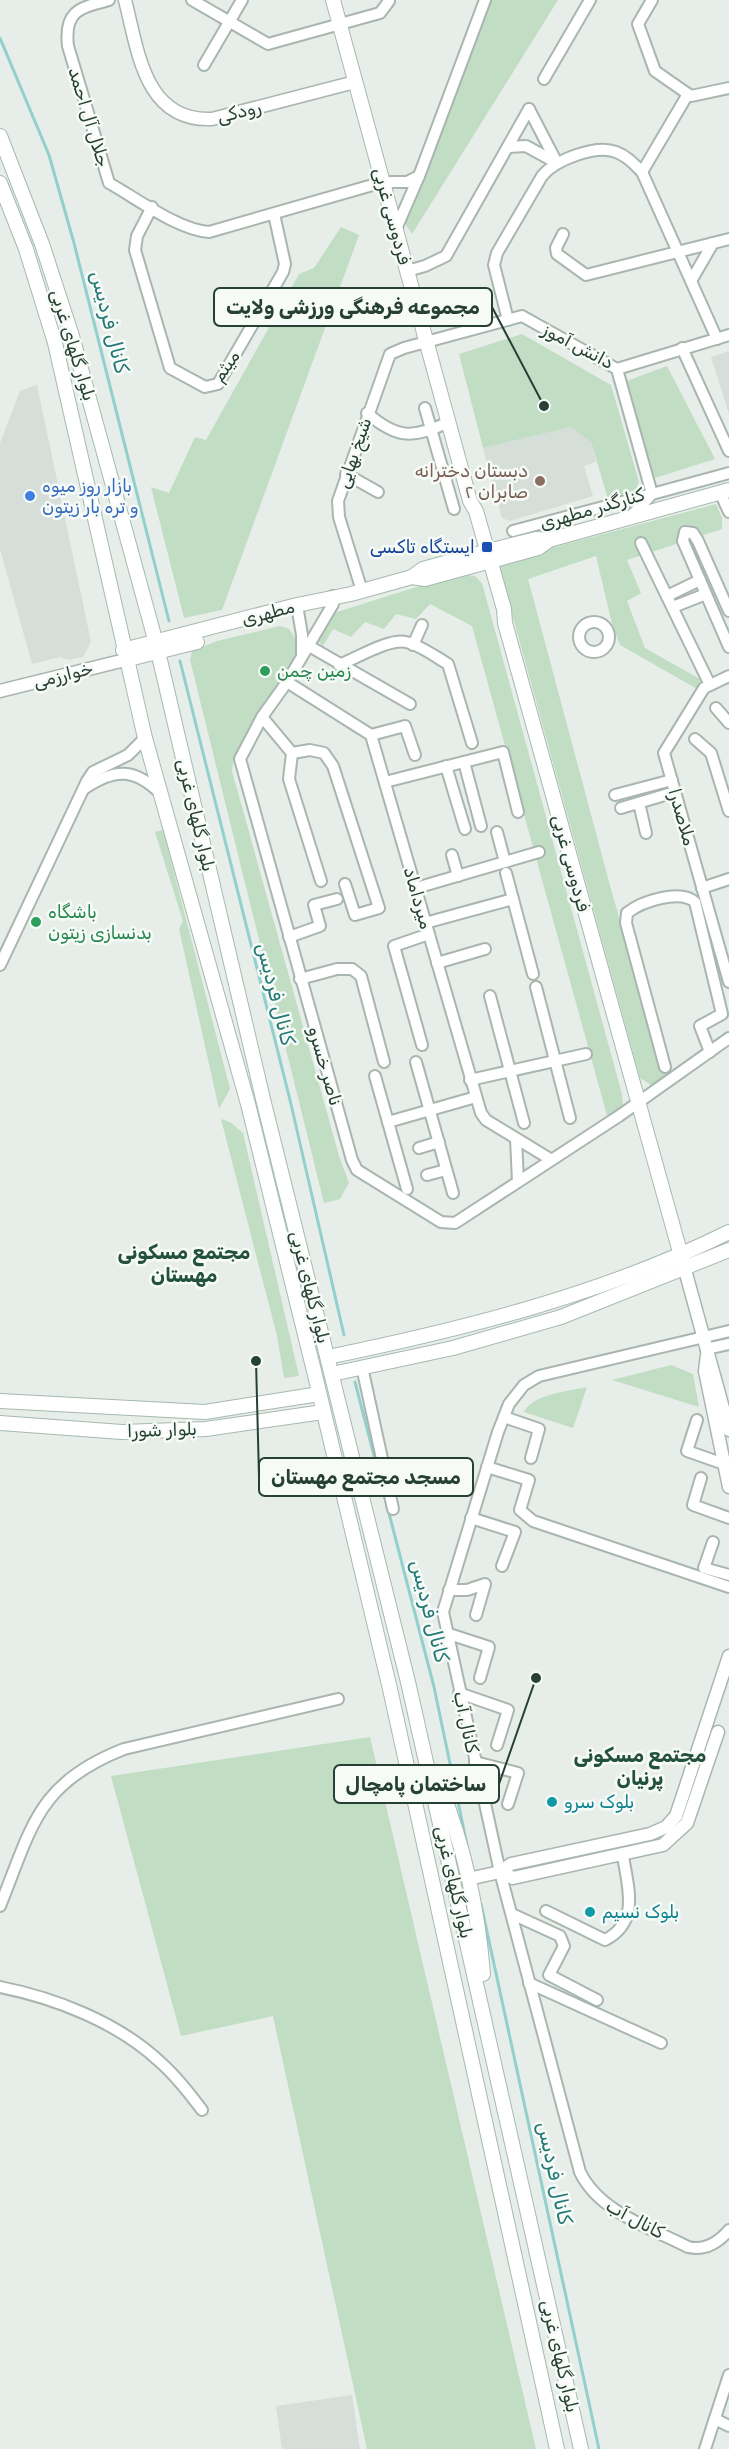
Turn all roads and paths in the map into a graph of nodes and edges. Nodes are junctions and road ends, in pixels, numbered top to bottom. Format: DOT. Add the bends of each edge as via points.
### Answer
graph roads {
  1 [pos="110,0"];
  2 [pos="124,0"];
  3 [pos="192,0"];
  4 [pos="242,0"];
  5 [pos="333,0"];
  6 [pos="485,0"];
  7 [pos="590,0"];
  8 [pos="652,0"];
  9 [pos="389,1"];
  10 [pos="88,3"];
  11 [pos="230,22"];
  12 [pos="339,25"];
  13 [pos="204,65"];
  14 [pos="544,79"];
  15 [pos="355,82"];
  16 [pos="729,88"];
  17 [pos="688,94"];
  18 [pos="0,136"];
  19 [pos="508,147"];
  20 [pos="557,162"];
  21 [pos="642,172"];
  22 [pos="419,176"];
  23 [pos="383,182"];
  24 [pos="0,183"];
  25 [pos="152,207"];
  26 [pos="274,214"];
  27 [pos="396,229"];
  28 [pos="563,234"];
  29 [pos="729,239"];
  30 [pos="712,243"];
  31 [pos="678,251"];
  32 [pos="407,271"];
  33 [pos="691,281"];
  34 [pos="508,320"];
  35 [pos="729,335"];
  36 [pos="717,339"];
  37 [pos="427,341"];
  38 [pos="682,348"];
  39 [pos="617,369"];
  40 [pos="425,408"];
  41 [pos="367,413"];
  42 [pos="449,422"];
  43 [pos="724,426"];
  44 [pos="430,430"];
  45 [pos="729,451"];
  46 [pos="729,473"];
  47 [pos="346,474"];
  48 [pos="724,491"];
  49 [pos="378,492"];
  50 [pos="652,494"];
  51 [pos="454,509"];
  52 [pos="729,512"];
  53 [pos="632,515"];
  54 [pos="513,531"];
  55 [pos="641,543"];
  56 [pos="485,557"];
  57 [pos="700,580"];
  58 [pos="356,593"];
  59 [pos="706,594"];
  60 [pos="667,596"];
  61 [pos="333,600"];
  62 [pos="672,607"];
  63 [pos="298,609"];
  64 [pos="729,611"];
  65 [pos="150,622"];
  66 [pos="422,625"];
  67 [pos="181,637"];
  68 [pos="412,645"];
  69 [pos="309,646"];
  70 [pos="729,647"];
  71 [pos="157,648"];
  72 [pos="124,655"];
  73 [pos="302,656"];
  74 [pos="339,665"];
  75 [pos="729,676"];
  76 [pos="287,682"];
  77 [pos="710,685"];
  78 [pos="0,691"];
  79 [pos="410,704"];
  80 [pos="716,708"];
  81 [pos="262,717"];
  82 [pos="729,723"];
  83 [pos="371,735"];
  84 [pos="145,738"];
  85 [pos="695,739"];
  86 [pos="472,743"];
  87 [pos="292,753"];
  88 [pos="415,755"];
  89 [pos="464,762"];
  90 [pos="446,766"];
  91 [pos="672,780"];
  92 [pos="385,782"];
  93 [pos="83,790"];
  94 [pos="675,792"];
  95 [pos="615,795"];
  96 [pos="163,796"];
  97 [pos="639,803"];
  98 [pos="621,808"];
  99 [pos="729,811"];
  100 [pos="518,813"];
  101 [pos="481,826"];
  102 [pos="465,829"];
  103 [pos="497,832"];
  104 [pos="646,833"];
  105 [pos="539,852"];
  106 [pos="452,855"];
  107 [pos="506,868"];
  108 [pos="458,876"];
  109 [pos="729,879"];
  110 [pos="321,881"];
  111 [pos="345,884"];
  112 [pos="416,888"];
  113 [pos="702,888"];
  114 [pos="337,899"];
  115 [pos="513,899"];
  116 [pos="426,922"];
  117 [pos="429,934"];
  118 [pos="289,936"];
  119 [pos="485,949"];
  120 [pos="437,963"];
  121 [pos="0,965"];
  122 [pos="533,974"];
  123 [pos="300,979"];
  124 [pos="729,982"];
  125 [pos="536,987"];
  126 [pos="490,996"];
  127 [pos="729,1038"];
  128 [pos="422,1045"];
  129 [pos="710,1052"];
  130 [pos="586,1054"];
  131 [pos="556,1061"];
  132 [pos="384,1062"];
  133 [pos="416,1062"];
  134 [pos="665,1067"];
  135 [pos="511,1071"];
  136 [pos="375,1076"];
  137 [pos="471,1080"];
  138 [pos="476,1097"];
  139 [pos="637,1104"];
  140 [pos="430,1110"];
  141 [pos="570,1118"];
  142 [pos="388,1122"];
  143 [pos="524,1123"];
  144 [pos="516,1139"];
  145 [pos="439,1142"];
  146 [pos="420,1148"];
  147 [pos="550,1160"];
  148 [pos="447,1170"];
  149 [pos="427,1175"];
  150 [pos="518,1181"];
  151 [pos="407,1189"];
  152 [pos="453,1193"];
  153 [pos="295,1225"];
  154 [pos="279,1232"];
  155 [pos="729,1232"];
  156 [pos="729,1251"];
  157 [pos="681,1255"];
  158 [pos="685,1270"];
  159 [pos="729,1331"];
  160 [pos="702,1336"];
  161 [pos="729,1344"];
  162 [pos="360,1350"];
  163 [pos="706,1352"];
  164 [pos="328,1357"];
  165 [pos="362,1367"];
  166 [pos="332,1374"];
  167 [pos="319,1394"];
  168 [pos="0,1401"];
  169 [pos="323,1412"];
  170 [pos="504,1417"];
  171 [pos="697,1420"];
  172 [pos="0,1423"];
  173 [pos="729,1430"];
  174 [pos="531,1458"];
  175 [pos="724,1464"];
  176 [pos="487,1467"];
  177 [pos="701,1478"];
  178 [pos="729,1486"];
  179 [pos="393,1509"];
  180 [pos="471,1518"];
  181 [pos="729,1518"];
  182 [pos="713,1542"];
  183 [pos="375,1547"];
  184 [pos="357,1551"];
  185 [pos="502,1566"];
  186 [pos="729,1575"];
  187 [pos="729,1587"];
  188 [pos="449,1590"];
  189 [pos="476,1615"];
  190 [pos="446,1633"];
  191 [pos="729,1656"];
  192 [pos="480,1678"];
  193 [pos="724,1691"];
  194 [pos="459,1693"];
  195 [pos="338,1699"];
  196 [pos="718,1729"];
  197 [pos="422,1743"];
  198 [pos="497,1745"];
  199 [pos="475,1762"];
  200 [pos="508,1804"];
  201 [pos="623,1856"];
  202 [pos="500,1872"];
  203 [pos="468,1879"];
  204 [pos="0,1906"];
  205 [pos="546,1911"];
  206 [pos="512,1914"];
  207 [pos="529,1983"];
  208 [pos="0,1987"];
  209 [pos="597,2000"];
  210 [pos="486,2021"];
  211 [pos="661,2043"];
  212 [pos="202,2110"];
  213 [pos="729,2230"];
  214 [pos="729,2375"];
  215 [pos="715,2419"];
  216 [pos="729,2426"];
  217 [pos="557,2449"];
  218 [pos="581,2449"];
  219 [pos="705,2449"];
  1 -- 10 [label="street, جلال آل احمد"];
  2 -- 15 [label="street, رودکی" via="146,78 163,103 189,118 212,120"];
  3 -- 11 [label="street"];
  4 -- 11 [label="street"];
  5 -- 12 [label="main road, فردوسی غربی"];
  6 -- 22 [label="street"];
  7 -- 14 [label="street"];
  8 -- 17 [label="street" via="638,24 655,71"];
  9 -- 12 [label="street" via="380,13"];
  10 -- 25 [label="street, جلال آل احمد" via="72,15 68,46 109,183"];
  11 -- 12 [label="street" via="268,44"];
  11 -- 13 [label="street"];
  12 -- 15 [label="main road, فردوسی غربی"];
  15 -- 23 [label="main road, فردوسی غربی"];
  16 -- 17 [label="street"];
  17 -- 21 [label="street"];
  18 -- 65 [label="main road, بلوار گلهای غربی" via="72,336"];
  19 -- 20 [label="street" via="526,146"];
  19 -- 20 [label="street" via="529,109"];
  19 -- 32 [label="street" via="446,256"];
  20 -- 21 [label="street" via="600,150 614,151"];
  20 -- 34 [label="street" via="542,176 497,253 494,265"];
  21 -- 31 [label="street"];
  22 -- 23 [label="street, جلال آل احمد" via="407,182"];
  22 -- 27 [label="street"];
  23 -- 26 [label="street, جلال آل احمد"];
  23 -- 27 [label="main road, فردوسی غربی"];
  24 -- 72 [label="main road, بلوار گلهای غربی" via="56,343"];
  25 -- 26 [label="street, جلال آل احمد" via="189,229 209,232"];
  25 -- 26 [label="street, میثم" via="137,236 135,250 166,357 170,368 205,387 218,384 283,272 285,264"];
  27 -- 32 [label="main road, فردوسی غربی"];
  28 -- 31 [label="street" via="557,254 586,275"];
  29 -- 30 [label="street"];
  30 -- 31 [label="street"];
  30 -- 33 [label="street"];
  31 -- 33 [label="street"];
  32 -- 37 [label="main road, فردوسی غربی"];
  33 -- 36 [label="street"];
  34 -- 37 [label="street, دانش آموز"];
  34 -- 39 [label="street, دانش آموز" via="522,316"];
  35 -- 36 [label="street, دانش آموز"];
  36 -- 38 [label="street, دانش آموز"];
  37 -- 41 [label="street, شیخ بهایی" via="390,354"];
  37 -- 42 [label="main road, فردوسی غربی"];
  38 -- 39 [label="street, دانش آموز"];
  38 -- 43 [label="street"];
  39 -- 50 [label="street, کنارگذر مطهری"];
  40 -- 44 [label="street"];
  41 -- 44 [label="street" via="401,435"];
  41 -- 47 [label="street, شیخ بهایی"];
  42 -- 44 [label="street"];
  42 -- 56 [label="main road, فردوسی غربی"];
  43 -- 45 [label="street"];
  44 -- 51 [label="street"];
  46 -- 50 [label="street"];
  47 -- 49 [label="street"];
  47 -- 58 [label="street, شیخ بهایی" via="338,501 339,517"];
  48 -- 52 [label="street"];
  48 -- 53 [label="main road, مطهری"];
  50 -- 53 [label="street"];
  50 -- 54 [label="street, کنارگذر مطهری"];
  53 -- 56 [label="main road, مطهری" via="549,540 536,539"];
  55 -- 60 [label="street"];
  56 -- 58 [label="main road, مطهری" via="423,569 412,577"];
  56 -- 139 [label="main road, فردوسی غربی" via="504,609"];
  57 -- 59 [label="street"];
  57 -- 60 [label="street"];
  57 -- 64 [label="street" via="683,541 686,532 693,533 698,541"];
  58 -- 61 [label="main road, مطهری"];
  59 -- 62 [label="street"];
  59 -- 70 [label="street"];
  60 -- 62 [label="street"];
  61 -- 63 [label="main road, مطهری"];
  61 -- 69 [label="street, ناصر خسرو"];
  62 -- 77 [label="street"];
  63 -- 67 [label="main road, مطهری"];
  63 -- 71 [label="main road"];
  63 -- 73 [label="street"];
  65 -- 67 [label="main road" via="164,633"];
  65 -- 71 [label="main road, بلوار گلهای غربی"];
  66 -- 68 [label="street"];
  67 -- 71 [label="main road, مطهری"];
  68 -- 74 [label="street" via="389,644"];
  68 -- 86 [label="street" via="448,664"];
  69 -- 73 [label="street, ناصر خسرو"];
  69 -- 74 [label="street"];
  71 -- 72 [label="main road, مطهری"];
  71 -- 153 [label="main road, بلوار گلهای غربی"];
  72 -- 78 [label="street, خوارزمی"];
  72 -- 84 [label="main road, بلوار گلهای غربی"];
  73 -- 76 [label="street, ناصر خسرو"];
  74 -- 79 [label="street"];
  75 -- 77 [label="street, ملاصدرا"];
  76 -- 81 [label="street, ناصر خسرو"];
  76 -- 83 [label="street"];
  77 -- 91 [label="street, ملاصدرا" via="704,688 664,753"];
  80 -- 82 [label="street"];
  81 -- 87 [label="street"];
  81 -- 118 [label="street, ناصر خسرو" via="242,752 241,770"];
  83 -- 88 [label="street" via="405,726"];
  83 -- 92 [label="street, میرداماد"];
  84 -- 93 [label="street" via="128,754 93,772"];
  84 -- 96 [label="main road, بلوار گلهای غربی"];
  85 -- 99 [label="street" via="711,753"];
  87 -- 110 [label="street" via="289,779"];
  87 -- 111 [label="street" via="324,753 333,766 379,908 355,915"];
  89 -- 90 [label="street"];
  89 -- 100 [label="street" via="503,752"];
  89 -- 101 [label="street"];
  90 -- 92 [label="street"];
  90 -- 102 [label="street"];
  91 -- 94 [label="street, ملاصدرا"];
  91 -- 95 [label="street"];
  92 -- 112 [label="street, میرداماد"];
  93 -- 96 [label="street" via="104,776 121,772 146,780"];
  93 -- 121 [label="street"];
  94 -- 97 [label="street"];
  94 -- 113 [label="street, ملاصدرا"];
  96 -- 154 [label="main road, بلوار گلهای غربی"];
  97 -- 98 [label="street"];
  97 -- 104 [label="street"];
  103 -- 107 [label="street"];
  105 -- 107 [label="street"];
  106 -- 108 [label="street"];
  107 -- 108 [label="street"];
  107 -- 115 [label="street"];
  108 -- 112 [label="street"];
  109 -- 113 [label="street"];
  112 -- 116 [label="street, میرداماد"];
  113 -- 124 [label="street, ملاصدرا"];
  114 -- 118 [label="street" via="314,904 320,926"];
  115 -- 116 [label="street"];
  115 -- 122 [label="street"];
  116 -- 117 [label="street, میرداماد"];
  117 -- 120 [label="street, میرداماد"];
  117 -- 128 [label="street" via="394,946"];
  118 -- 123 [label="street, ناصر خسرو"];
  119 -- 120 [label="street"];
  120 -- 137 [label="street, میرداماد"];
  123 -- 132 [label="street" via="337,969 352,969 361,976"];
  123 -- 150 [label="street, ناصر خسرو" via="357,1170 451,1224"];
  125 -- 131 [label="street"];
  126 -- 135 [label="street"];
  127 -- 129 [label="street, ناصر خسرو"];
  129 -- 134 [label="street" via="700,1026 722,1014 695,902 680,895 634,908 627,913 626,923"];
  129 -- 139 [label="street, ناصر خسرو"];
  130 -- 131 [label="street"];
  131 -- 135 [label="street"];
  131 -- 141 [label="street"];
  133 -- 140 [label="street"];
  135 -- 137 [label="street"];
  135 -- 143 [label="street"];
  136 -- 142 [label="street"];
  137 -- 138 [label="street, میرداماد"];
  138 -- 140 [label="street"];
  138 -- 144 [label="street, میرداماد" via="486,1120"];
  139 -- 147 [label="street, ناصر خسرو"];
  139 -- 157 [label="main road, فردوسی غربی"];
  140 -- 142 [label="street"];
  140 -- 145 [label="street"];
  142 -- 151 [label="street"];
  144 -- 147 [label="street, میرداماد"];
  144 -- 150 [label="street"];
  145 -- 146 [label="street"];
  145 -- 148 [label="street"];
  147 -- 150 [label="street, ناصر خسرو"];
  148 -- 149 [label="street"];
  148 -- 152 [label="street"];
  153 -- 154 [label="main road" via="287,1221"];
  153 -- 164 [label="main road, بلوار گلهای غربی"];
  154 -- 167 [label="main road, بلوار گلهای غربی"];
  155 -- 157 [label="main road"];
  156 -- 158 [label="main road"];
  157 -- 158 [label="main road, فردوسی غربی"];
  157 -- 162 [label="main road" via="500,1316"];
  158 -- 160 [label="street"];
  158 -- 165 [label="main road" via="561,1317 453,1348"];
  159 -- 160 [label="street, کانال آب"];
  160 -- 163 [label="street"];
  160 -- 170 [label="street, کانال آب" via="539,1376 524,1385"];
  161 -- 163 [label="street"];
  162 -- 164 [label="main road"];
  162 -- 165 [label="main road" via="355,1359"];
  163 -- 173 [label="street"];
  163 -- 175 [label="street" via="705,1371"];
  164 -- 166 [label="main road, بلوار گلهای غربی"];
  165 -- 166 [label="main road"];
  165 -- 179 [label="street"];
  166 -- 183 [label="main road, بلوار گلهای غربی"];
  167 -- 168 [label="main road, بلوار شورا" via="205,1412"];
  167 -- 169 [label="main road, بلوار گلهای غربی"];
  169 -- 172 [label="main road, بلوار شورا" via="206,1429 122,1432"];
  169 -- 184 [label="main road, بلوار گلهای غربی"];
  170 -- 174 [label="street" via="539,1429"];
  170 -- 176 [label="street, کانال آب"];
  171 -- 175 [label="street" via="687,1451"];
  175 -- 178 [label="street"];
  176 -- 180 [label="street, کانال آب"];
  176 -- 187 [label="street" via="529,1480 520,1510 532,1521"];
  177 -- 181 [label="street" via="693,1505"];
  180 -- 185 [label="street" via="515,1532"];
  180 -- 188 [label="street, کانال آب"];
  182 -- 186 [label="street" via="704,1568"];
  183 -- 184 [label="main road" via="370,1556 364,1557"];
  183 -- 197 [label="main road, بلوار گلهای غربی"];
  184 -- 217 [label="main road, بلوار گلهای غربی"];
  188 -- 189 [label="street" via="485,1584"];
  188 -- 190 [label="street, کانال آب" via="443,1612"];
  190 -- 192 [label="street" via="489,1647"];
  190 -- 194 [label="street, کانال آب"];
  191 -- 193 [label="street"];
  193 -- 196 [label="street"];
  194 -- 198 [label="street" via="508,1710"];
  194 -- 199 [label="street, کانال آب"];
  195 -- 204 [label="street" via="124,1749 94,1761 45,1803 33,1822"];
  196 -- 201 [label="street" via="693,1811 680,1832 663,1845"];
  196 -- 202 [label="street" via="676,1816 666,1827 650,1834 511,1864"];
  197 -- 203 [label="main road" via="462,1849"];
  197 -- 210 [label="main road, بلوار گلهای غربی"];
  199 -- 200 [label="street" via="518,1773"];
  199 -- 202 [label="street, کانال آب"];
  201 -- 202 [label="street" via="513,1878"];
  201 -- 205 [label="street" via="630,1897 629,1912 619,1933 605,1940"];
  202 -- 203 [label="street"];
  202 -- 206 [label="street, کانال آب"];
  203 -- 210 [label="main road" via="477,1916"];
  206 -- 207 [label="street, کانال آب"];
  206 -- 209 [label="street" via="560,1936 564,1946 549,1975"];
  207 -- 211 [label="street"];
  207 -- 213 [label="street, کانال آب" via="580,2172 594,2195 688,2247 711,2246"];
  208 -- 212 [label="street" via="28,1992 133,2040 177,2079"];
  210 -- 218 [label="main road, بلوار گلهای غربی"];
  214 -- 215 [label="street"];
  215 -- 216 [label="street"];
  215 -- 219 [label="street"];
}
